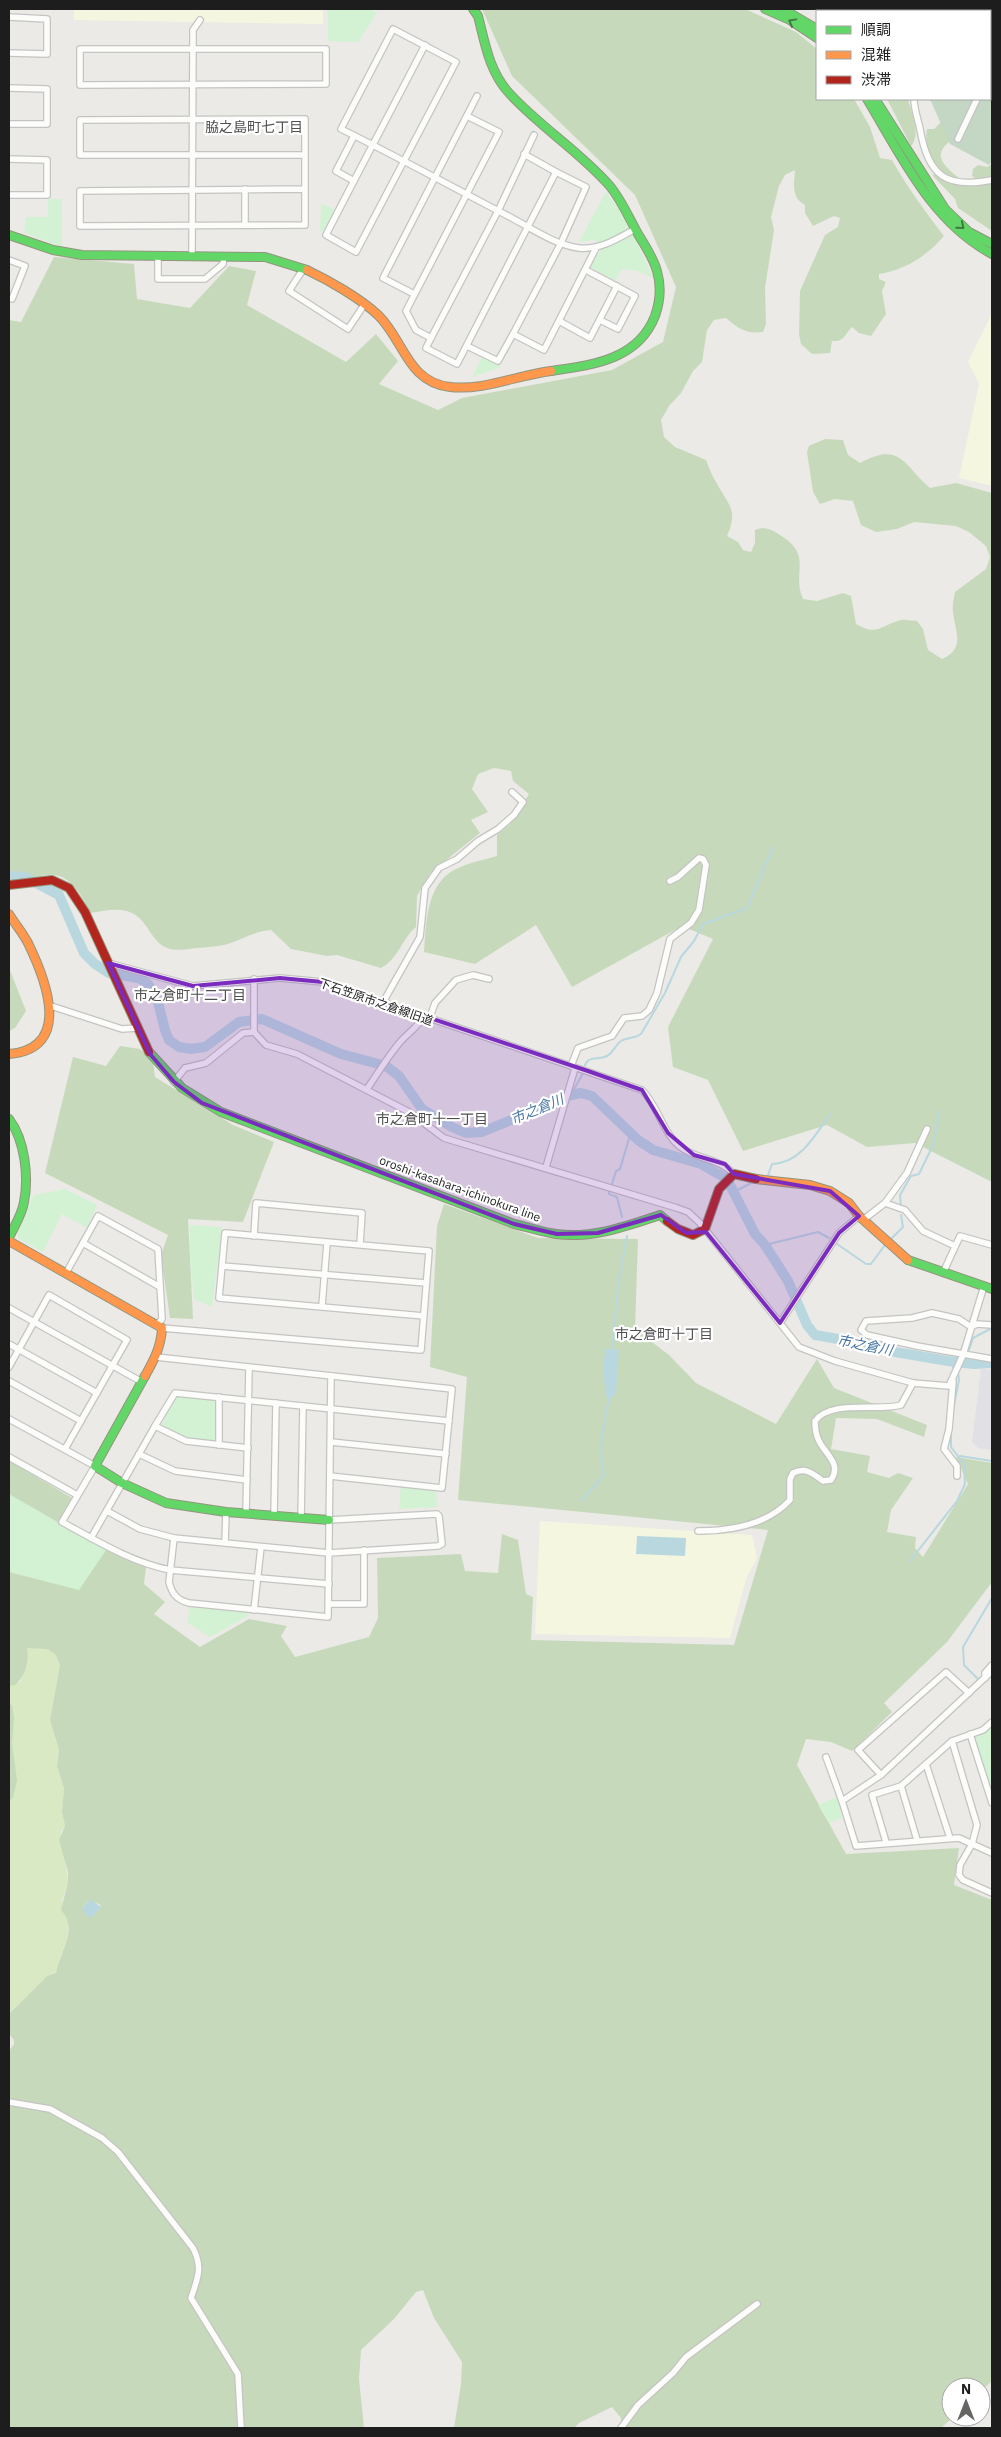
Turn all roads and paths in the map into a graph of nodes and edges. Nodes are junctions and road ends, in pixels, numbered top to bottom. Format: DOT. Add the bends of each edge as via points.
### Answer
graph roads {
  1 [pos="473,9"];
  2 [pos="765,9"];
  3 [pos="783,9"];
  4 [pos="9,17"];
  5 [pos="200,20"];
  6 [pos="816,28"];
  7 [pos="816,37"];
  8 [pos="425,46"];
  9 [pos="192,49"];
  10 [pos="9,53"];
  11 [pos="193,84"];
  12 [pos="9,88"];
  13 [pos="477,96"];
  14 [pos="868,100"];
  15 [pos="877,100"];
  16 [pos="914,100"];
  17 [pos="977,100"];
  18 [pos="467,116"];
  19 [pos="192,119"];
  20 [pos="9,124"];
  21 [pos="534,135"];
  22 [pos="354,136"];
  23 [pos="958,138"];
  24 [pos="373,145"];
  25 [pos="304,154"];
  26 [pos="524,154"];
  27 [pos="192,155"];
  28 [pos="9,159"];
  29 [pos="404,162"];
  30 [pos="556,172"];
  31 [pos="435,178"];
  32 [pos="992,180"];
  33 [pos="354,181"];
  34 [pos="305,189"];
  35 [pos="192,190"];
  36 [pos="245,190"];
  37 [pos="467,194"];
  38 [pos="9,195"];
  39 [pos="498,210"];
  40 [pos="193,225"];
  41 [pos="244,225"];
  42 [pos="529,227"];
  43 [pos="635,229"];
  44 [pos="9,235"];
  45 [pos="561,243"];
  46 [pos="992,244"];
  47 [pos="596,248"];
  48 [pos="992,254"];
  49 [pos="158,256"];
  50 [pos="192,256"];
  51 [pos="224,256"];
  52 [pos="9,260"];
  53 [pos="304,268"];
  54 [pos="586,270"];
  55 [pos="617,286"];
  56 [pos="414,294"];
  57 [pos="9,298"];
  58 [pos="364,305"];
  59 [pos="600,320"];
  60 [pos="559,321"];
  61 [pos="513,334"];
  62 [pos="431,338"];
  63 [pos="467,346"];
  64 [pos="512,792"];
  65 [pos="670,881"];
  66 [pos="13,884"];
  67 [pos="9,914"];
  68 [pos="108,964"];
  69 [pos="254,979"];
  70 [pos="489,979"];
  71 [pos="382,1004"];
  72 [pos="48,1005"];
  73 [pos="422,1018"];
  74 [pos="429,1020"];
  75 [pos="137,1028"];
  76 [pos="254,1031"];
  77 [pos="9,1054"];
  78 [pos="575,1068"];
  79 [pos="174,1082"];
  80 [pos="367,1089"];
  81 [pos="9,1119"];
  82 [pos="927,1129"];
  83 [pos="546,1167"];
  84 [pos="733,1175"];
  85 [pos="885,1203"];
  86 [pos="861,1218"];
  87 [pos="705,1229"];
  88 [pos="254,1236"];
  89 [pos="9,1240"];
  90 [pos="326,1242"];
  91 [pos="83,1243"];
  92 [pos="360,1244"];
  93 [pos="992,1245"];
  94 [pos="955,1246"];
  95 [pos="222,1266"];
  96 [pos="943,1273"];
  97 [pos="66,1274"];
  98 [pos="324,1276"];
  99 [pos="426,1283"];
  100 [pos="984,1286"];
  101 [pos="160,1287"];
  102 [pos="992,1289"];
  103 [pos="322,1306"];
  104 [pos="9,1308"];
  105 [pos="424,1316"];
  106 [pos="34,1321"];
  107 [pos="780,1323"];
  108 [pos="992,1325"];
  109 [pos="159,1326"];
  110 [pos="972,1327"];
  111 [pos="9,1344"];
  112 [pos="18,1349"];
  113 [pos="963,1355"];
  114 [pos="156,1357"];
  115 [pos="992,1359"];
  116 [pos="112,1366"];
  117 [pos="9,1367"];
  118 [pos="249,1368"];
  119 [pos="331,1376"];
  120 [pos="954,1378"];
  121 [pos="9,1381"];
  122 [pos="142,1382"];
  123 [pos="913,1383"];
  124 [pos="97,1393"];
  125 [pos="219,1397"];
  126 [pos="249,1400"];
  127 [pos="276,1403"];
  128 [pos="303,1406"];
  129 [pos="331,1408"];
  130 [pos="9,1419"];
  131 [pos="82,1421"];
  132 [pos="450,1421"];
  133 [pos="155,1426"];
  134 [pos="331,1442"];
  135 [pos="219,1445"];
  136 [pos="248,1448"];
  137 [pos="65,1449"];
  138 [pos="139,1454"];
  139 [pos="446,1454"];
  140 [pos="9,1457"];
  141 [pos="95,1466"];
  142 [pos="330,1476"];
  143 [pos="957,1476"];
  144 [pos="247,1480"];
  145 [pos="122,1483"];
  146 [pos="77,1495"];
  147 [pos="107,1511"];
  148 [pos="226,1512"];
  149 [pos="246,1513"];
  150 [pos="274,1516"];
  151 [pos="301,1519"];
  152 [pos="329,1520"];
  153 [pos="698,1531"];
  154 [pos="91,1538"];
  155 [pos="174,1538"];
  156 [pos="225,1543"];
  157 [pos="261,1547"];
  158 [pos="364,1550"];
  159 [pos="329,1553"];
  160 [pos="170,1570"];
  161 [pos="258,1578"];
  162 [pos="329,1584"];
  163 [pos="329,1604"];
  164 [pos="254,1610"];
  165 [pos="992,1665"];
  166 [pos="992,1672"];
  167 [pos="985,1678"];
  168 [pos="969,1693"];
  169 [pos="992,1722"];
  170 [pos="970,1734"];
  171 [pos="952,1741"];
  172 [pos="826,1757"];
  173 [pos="926,1764"];
  174 [pos="881,1775"];
  175 [pos="900,1786"];
  176 [pos="842,1801"];
  177 [pos="992,1803"];
  178 [pos="950,1838"];
  179 [pos="917,1840"];
  180 [pos="886,1842"];
  181 [pos="972,1844"];
  182 [pos="992,1853"];
  183 [pos="992,1893"];
  184 [pos="9,2102"];
  185 [pos="756,2304"];
  186 [pos="241,2428"];
  187 [pos="621,2428"];
  1 -- 43 [label="street" via="478,16 495,77 609,185"];
  7 -- 2 [label="street, one-way" via="790,20"];
  3 -- 6 [label="street"];
  4 -- 10 [label="street" via="47,19 47,54"];
  5 -- 9 [label="street" via="192,30"];
  8 -- 22 [label="street" via="393,29 341,129"];
  8 -- 24 [label="street"];
  8 -- 29 [label="street" via="456,62"];
  9 -- 11 [label="street"];
  9 -- 11 [label="street" via="80,49 80,85"];
  9 -- 11 [label="street" via="326,49 326,84"];
  11 -- 19 [label="street"];
  12 -- 20 [label="street" via="47,89 47,124"];
  13 -- 18 [label="street"];
  14 -- 48 [label="street" via="942,218 965,240"];
  15 -- 46 [label="street, one-way" via="945,209 969,232"];
  16 -- 32 [label="street" via="925,151 933,167 957,183"];
  17 -- 23 [label="street"];
  18 -- 31 [label="street"];
  18 -- 37 [label="street" via="499,132"];
  19 -- 25 [label="street" via="304,119"];
  19 -- 27 [label="street"];
  19 -- 27 [label="street" via="80,120 80,155"];
  21 -- 26 [label="street"];
  22 -- 24 [label="street"];
  22 -- 33 [label="street" via="336,171"];
  24 -- 29 [label="street"];
  24 -- 33 [label="street"];
  25 -- 27 [label="street"];
  25 -- 34 [label="street"];
  26 -- 30 [label="street"];
  26 -- 39 [label="street"];
  27 -- 35 [label="street"];
  28 -- 38 [label="street" via="47,160 47,195"];
  29 -- 31 [label="street"];
  29 -- 33 [label="street" via="356,252 326,235"];
  30 -- 42 [label="street"];
  30 -- 45 [label="street" via="586,187"];
  31 -- 37 [label="street"];
  31 -- 56 [label="street" via="383,278"];
  34 -- 36 [label="street"];
  34 -- 41 [label="street" via="305,225"];
  35 -- 36 [label="street"];
  35 -- 40 [label="street"];
  35 -- 40 [label="street" via="80,191 80,226"];
  36 -- 41 [label="street"];
  37 -- 39 [label="street"];
  37 -- 56 [label="street"];
  39 -- 42 [label="street"];
  39 -- 62 [label="street"];
  40 -- 41 [label="street"];
  40 -- 50 [label="street"];
  42 -- 45 [label="street"];
  42 -- 63 [label="street"];
  43 -- 47 [label="street"];
  43 -- 58 [label="street" via="658,273 658,310 654,322 638,343 626,353 608,360 523,374 467,388 438,385 408,362 379,316"];
  44 -- 49 [label="street" via="64,253"];
  45 -- 47 [label="street"];
  45 -- 61 [label="street"];
  47 -- 54 [label="street"];
  49 -- 50 [label="street"];
  49 -- 51 [label="street" via="158,279 205,279 223,264"];
  50 -- 51 [label="street"];
  51 -- 53 [label="street" via="265,257"];
  52 -- 57 [label="street" via="25,266 12,299"];
  53 -- 58 [label="street"];
  53 -- 58 [label="street" via="289,291 348,329"];
  54 -- 55 [label="street"];
  54 -- 60 [label="street"];
  55 -- 59 [label="street"];
  55 -- 59 [label="street" via="635,296 618,329"];
  56 -- 62 [label="street" via="406,310 416,330"];
  59 -- 60 [label="street" via="590,338"];
  60 -- 61 [label="street" via="544,350"];
  61 -- 63 [label="street" via="498,361"];
  62 -- 63 [label="street" via="426,348 457,364"];
  64 -- 71 [label="street" via="523,802 514,815 457,859 439,868 425,888 420,937"];
  65 -- 78 [label="street" via="699,858 706,865 699,910 691,923 670,939 657,993 649,1010 642,1016 624,1018 612,1036 578,1048"];
  66 -- 68 [label="street, oroshi-kasahara-ichinokura line" via="52,880 69,888 85,912"];
  67 -- 72 [label="street" via="28,943"];
  68 -- 69 [label="street, 下石笠原市之倉線旧道" via="193,986"];
  68 -- 75 [label="street, oroshi-kasahara-ichinokura line"];
  69 -- 71 [label="street, 下石笠原市之倉線旧道" via="323,982"];
  69 -- 76 [label="street"];
  70 -- 74 [label="street" via="473,975 456,980 435,1003"];
  71 -- 73 [label="street, 下石笠原市之倉線旧道"];
  72 -- 75 [label="street" via="122,1029"];
  72 -- 77 [label="street" via="50,1022 39,1043 31,1050"];
  73 -- 74 [label="street, 下石笠原市之倉線旧道"];
  73 -- 80 [label="street"];
  74 -- 78 [label="street, 下石笠原市之倉線旧道"];
  75 -- 79 [label="street, oroshi-kasahara-ichinokura line" via="150,1054"];
  76 -- 79 [label="street" via="243,1033 206,1063 185,1068"];
  76 -- 80 [label="street" via="266,1044 296,1054"];
  78 -- 83 [label="street"];
  78 -- 84 [label="street" via="642,1090 679,1146 694,1155 725,1164"];
  79 -- 87 [label="street, oroshi-kasahara-ichinokura line" via="221,1112 536,1230 557,1234 598,1233 660,1215 686,1234 693,1235"];
  80 -- 83 [label="street" via="409,1112 444,1138"];
  81 -- 89 [label="street" via="18,1135 25,1188 22,1208"];
  82 -- 85 [label="street" via="912,1163"];
  83 -- 87 [label="street" via="688,1212"];
  84 -- 86 [label="street" via="764,1182 810,1185 830,1191 848,1203"];
  84 -- 87 [label="street" via="720,1188"];
  85 -- 86 [label="street"];
  85 -- 94 [label="street" via="905,1210 924,1231"];
  86 -- 96 [label="street" via="909,1261"];
  86 -- 107 [label="street" via="839,1233"];
  87 -- 107 [label="street"];
  88 -- 90 [label="street"];
  88 -- 92 [label="street" via="256,1203 362,1213"];
  88 -- 95 [label="street" via="225,1233"];
  89 -- 97 [label="street"];
  90 -- 92 [label="street"];
  90 -- 98 [label="street"];
  91 -- 97 [label="street"];
  91 -- 101 [label="street"];
  91 -- 101 [label="street" via="98,1216 158,1249"];
  92 -- 99 [label="street" via="429,1251"];
  93 -- 94 [label="street" via="960,1236"];
  94 -- 96 [label="street"];
  95 -- 98 [label="street"];
  95 -- 103 [label="street" via="220,1298"];
  96 -- 100 [label="street"];
  97 -- 109 [label="street"];
  98 -- 99 [label="street"];
  98 -- 103 [label="street"];
  99 -- 105 [label="street"];
  100 -- 102 [label="street"];
  100 -- 110 [label="street"];
  101 -- 109 [label="street" via="162,1320"];
  103 -- 105 [label="street"];
  104 -- 106 [label="street"];
  105 -- 109 [label="street" via="422,1350"];
  106 -- 112 [label="street"];
  106 -- 116 [label="street"];
  106 -- 116 [label="street" via="49,1295 127,1340"];
  107 -- 123 [label="street" via="792,1340 808,1351"];
  108 -- 110 [label="street"];
  109 -- 114 [label="street" via="161,1342"];
  110 -- 113 [label="street"];
  110 -- 113 [label="street" via="959,1319 932,1313 912,1318 873,1320 862,1325 863,1334"];
  111 -- 112 [label="street"];
  112 -- 117 [label="street"];
  112 -- 124 [label="street"];
  113 -- 115 [label="street"];
  113 -- 120 [label="street"];
  114 -- 118 [label="street"];
  114 -- 122 [label="street"];
  116 -- 122 [label="street"];
  116 -- 124 [label="street"];
  118 -- 119 [label="street"];
  118 -- 126 [label="street"];
  119 -- 129 [label="street"];
  119 -- 132 [label="street" via="452,1389"];
  120 -- 123 [label="street" via="945,1387"];
  120 -- 143 [label="street" via="944,1449 957,1466"];
  121 -- 131 [label="street"];
  122 -- 141 [label="street"];
  123 -- 153 [label="street" via="901,1406 863,1407 820,1415 815,1421 819,1441 835,1464 831,1480 823,1481 810,1471 801,1469 790,1479 790,1500 772,1514 729,1531"];
  124 -- 131 [label="street"];
  125 -- 126 [label="street"];
  125 -- 133 [label="street" via="174,1393"];
  125 -- 135 [label="street"];
  126 -- 127 [label="street"];
  126 -- 136 [label="street"];
  127 -- 128 [label="street"];
  127 -- 150 [label="street"];
  128 -- 129 [label="street"];
  128 -- 151 [label="street"];
  129 -- 132 [label="street"];
  129 -- 134 [label="street"];
  130 -- 137 [label="street"];
  131 -- 137 [label="street"];
  132 -- 139 [label="street"];
  133 -- 135 [label="street" via="186,1442"];
  133 -- 138 [label="street"];
  134 -- 139 [label="street"];
  134 -- 142 [label="street"];
  135 -- 136 [label="street"];
  136 -- 144 [label="street"];
  137 -- 141 [label="street"];
  138 -- 144 [label="street" via="175,1471"];
  138 -- 145 [label="street"];
  139 -- 142 [label="street" via="442,1488"];
  140 -- 146 [label="street"];
  141 -- 145 [label="street"];
  141 -- 146 [label="street"];
  142 -- 152 [label="street"];
  144 -- 149 [label="street"];
  145 -- 147 [label="street"];
  145 -- 148 [label="street" via="166,1503"];
  146 -- 154 [label="street" via="62,1522"];
  147 -- 154 [label="street"];
  147 -- 155 [label="street" via="140,1529"];
  148 -- 149 [label="street"];
  148 -- 156 [label="street"];
  149 -- 150 [label="street"];
  150 -- 151 [label="street"];
  151 -- 152 [label="street"];
  152 -- 158 [label="street" via="440,1516 442,1544 438,1546"];
  152 -- 159 [label="street"];
  154 -- 160 [label="street" via="138,1561"];
  155 -- 156 [label="street"];
  155 -- 160 [label="street"];
  156 -- 157 [label="street"];
  157 -- 159 [label="street"];
  157 -- 161 [label="street"];
  158 -- 159 [label="street"];
  158 -- 163 [label="street" via="364,1604"];
  159 -- 162 [label="street"];
  160 -- 161 [label="street"];
  160 -- 164 [label="street" via="170,1589 180,1600"];
  161 -- 162 [label="street"];
  161 -- 164 [label="street"];
  162 -- 163 [label="street"];
  163 -- 164 [label="street" via="328,1617"];
  165 -- 167 [label="street"];
  166 -- 167 [label="street"];
  167 -- 168 [label="street"];
  168 -- 174 [label="street"];
  168 -- 174 [label="street" via="946,1672 858,1750"];
  169 -- 170 [label="street" via="983,1730"];
  170 -- 171 [label="street"];
  170 -- 177 [label="street"];
  171 -- 173 [label="street"];
  171 -- 181 [label="street" via="978,1826"];
  172 -- 176 [label="street"];
  173 -- 175 [label="street"];
  173 -- 178 [label="street"];
  174 -- 176 [label="street"];
  175 -- 179 [label="street"];
  175 -- 180 [label="street" via="872,1795"];
  176 -- 180 [label="street" via="856,1846"];
  178 -- 179 [label="street"];
  178 -- 181 [label="street"];
  179 -- 180 [label="street"];
  181 -- 182 [label="street"];
  181 -- 183 [label="street" via="960,1865 959,1875"];
  184 -- 186 [label="street" via="50,2109 102,2138 118,2152 193,2248 200,2268 191,2298 238,2374"];
  185 -- 187 [label="street" via="686,2357 638,2405"];
}
